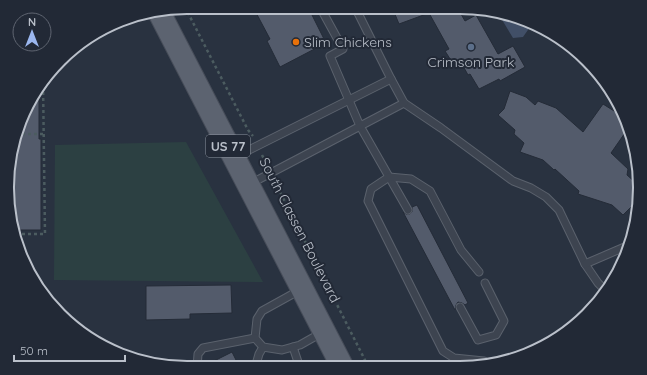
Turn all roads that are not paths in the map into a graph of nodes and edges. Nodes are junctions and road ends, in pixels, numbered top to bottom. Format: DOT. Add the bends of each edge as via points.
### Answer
graph roads {
  1 [pos="324,14"];
  2 [pos="358,14"];
  3 [pos="161,16"];
  4 [pos="390,79"];
  5 [pos="349,100"];
  6 [pos="404,103"];
  7 [pos="360,126"];
  8 [pos="234,158"];
  9 [pos="389,177"];
  10 [pos="248,184"];
  11 [pos="408,210"];
  12 [pos="622,249"];
  13 [pos="585,264"];
  14 [pos="479,272"];
  15 [pos="485,283"];
  16 [pos="602,287"];
  17 [pos="302,289"];
  18 [pos="460,307"];
  19 [pos="324,332"];
  20 [pos="255,338"];
  21 [pos="263,347"];
  22 [pos="293,347"];
  23 [pos="478,360"];
  24 [pos="198,361"];
  25 [pos="257,361"];
  26 [pos="298,361"];
  27 [pos="339,361"];
  1 -- 5 [label="lane" via="344,49 330,56"];
  2 -- 4 [label="lane"];
  3 -- 8 [label="main road, South Classen Boulevard / US 77"];
  4 -- 5 [label="lane"];
  4 -- 6 [label="lane"];
  5 -- 7 [label="lane"];
  5 -- 8 [label="lane"];
  6 -- 7 [label="lane"];
  6 -- 13 [label="lane" via="513,181 546,197 559,210"];
  7 -- 9 [label="lane"];
  7 -- 10 [label="lane"];
  8 -- 10 [label="main road, South Classen Boulevard / US 77"];
  9 -- 11 [label="lane"];
  9 -- 14 [label="lane" via="411,179 430,191 461,250"];
  9 -- 23 [label="lane" via="371,189 368,201 443,351 454,358"];
  10 -- 17 [label="main road, South Classen Boulevard / US 77"];
  12 -- 13 [label="lane"];
  13 -- 16 [label="lane"];
  15 -- 18 [label="lane" via="504,321 496,335 478,340"];
  17 -- 19 [label="main road, South Classen Boulevard / US 77"];
  17 -- 20 [label="lane" via="262,312 257,319"];
  19 -- 22 [label="lane"];
  19 -- 27 [label="main road, South Classen Boulevard / US 77"];
  20 -- 21 [label="lane"];
  20 -- 24 [label="lane" via="203,348 198,354"];
  21 -- 22 [label="lane" via="282,350"];
  21 -- 25 [label="lane"];
  22 -- 26 [label="lane"];
}
